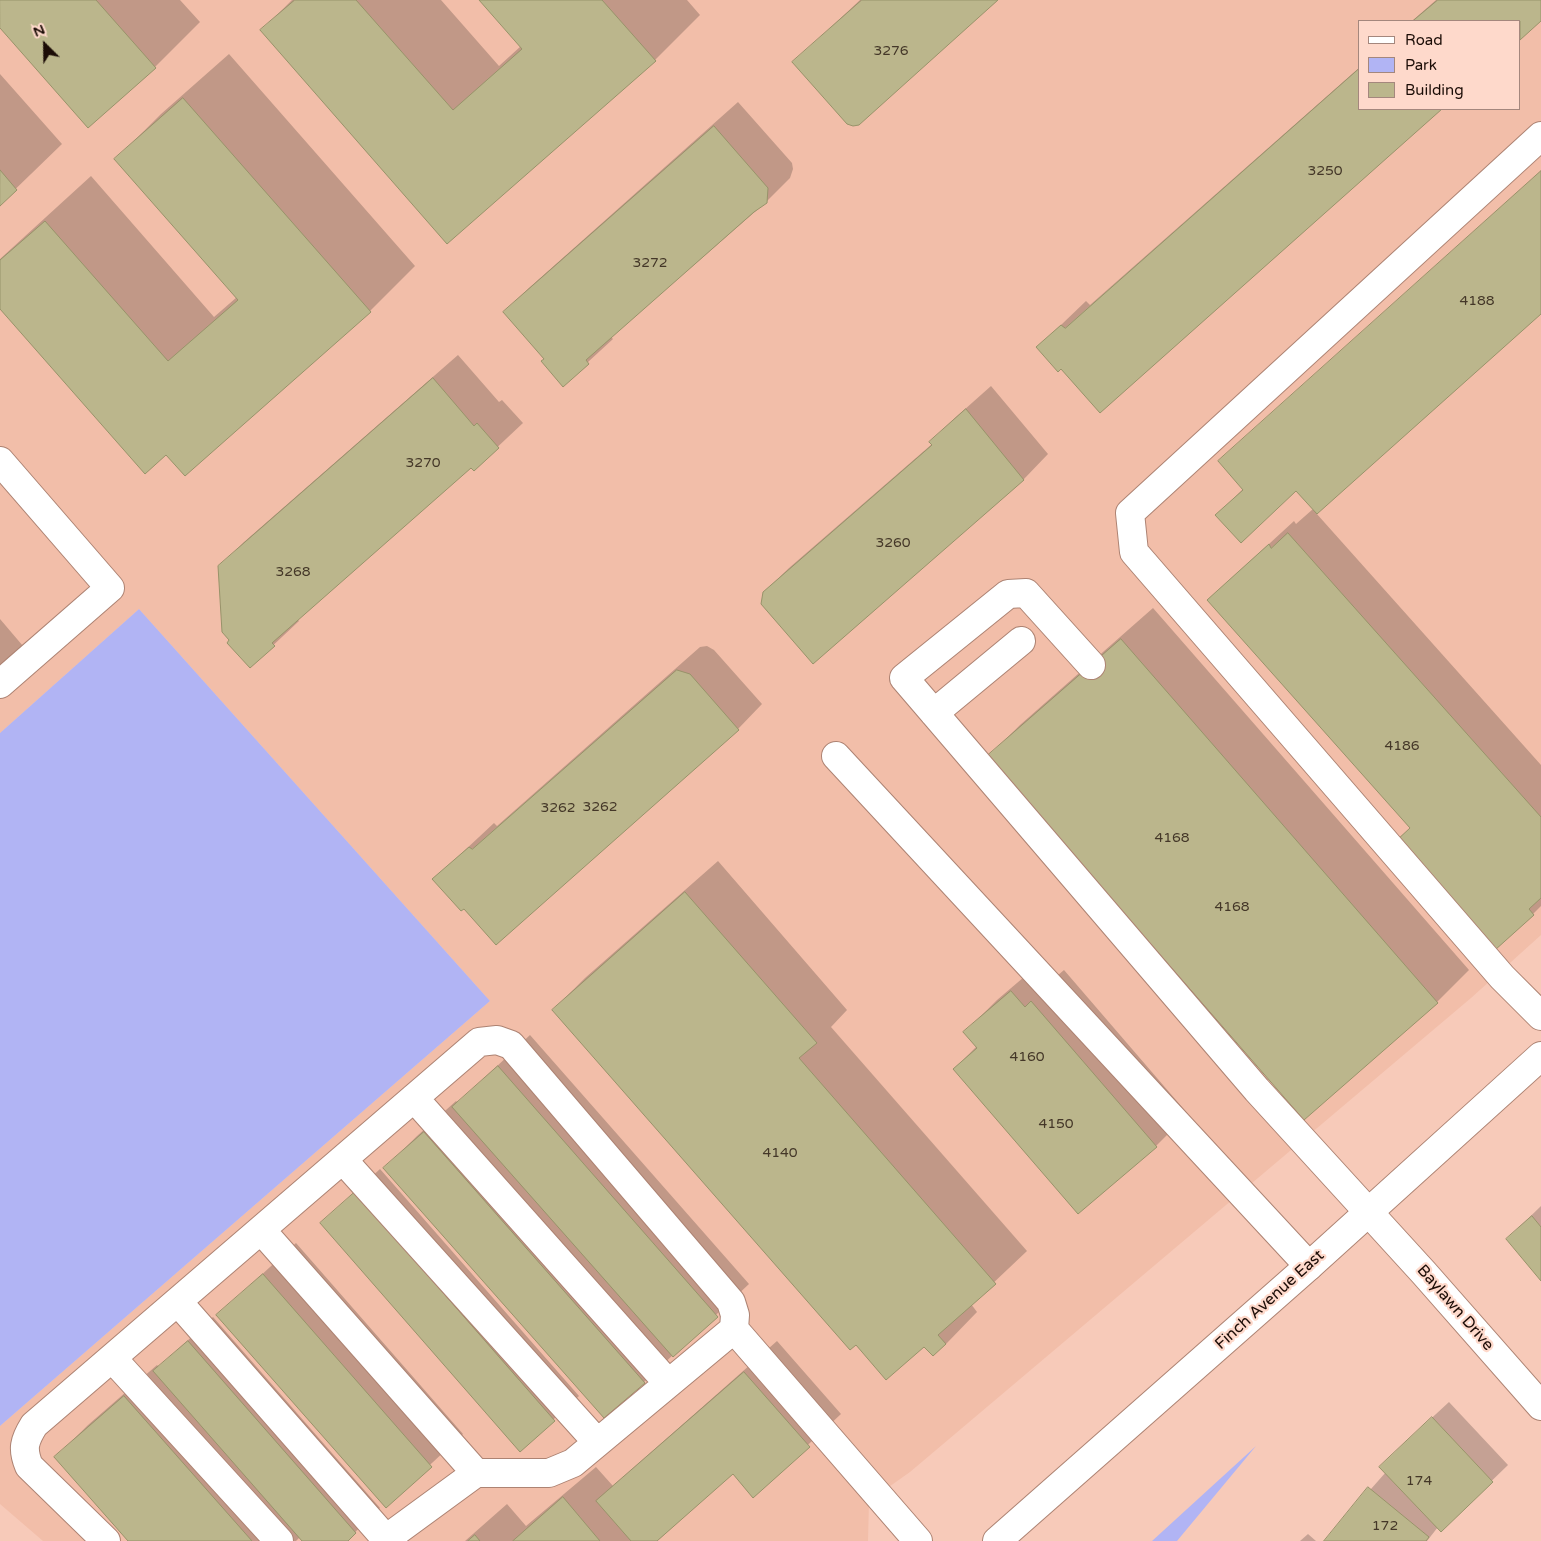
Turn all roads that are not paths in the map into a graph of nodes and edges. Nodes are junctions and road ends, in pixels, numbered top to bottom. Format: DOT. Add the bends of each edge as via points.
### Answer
graph roads {
  1 [pos="1541,136"];
  2 [pos="0,461"];
  3 [pos="1020,640"];
  4 [pos="1091,665"];
  5 [pos="0,684"];
  6 [pos="934,713"];
  7 [pos="836,756"];
  8 [pos="1541,1016"];
  9 [pos="1541,1056"];
  10 [pos="414,1098"];
  11 [pos="344,1160"];
  12 [pos="1368,1211"];
  13 [pos="262,1231"];
  14 [pos="1309,1266"];
  15 [pos="178,1302"];
  16 [pos="734,1329"];
  17 [pos="112,1358"];
  18 [pos="668,1384"];
  19 [pos="1541,1406"];
  20 [pos="597,1442"];
  21 [pos="476,1473"];
  22 [pos="385,1540"];
  23 [pos="106,1541"];
  24 [pos="279,1541"];
  25 [pos="918,1541"];
  26 [pos="997,1541"];
  1 -- 8 [label="main road" via="1130,513 1134,552 1502,977"];
  2 -- 5 [label="main road" via="110,588"];
  3 -- 6 [label="main road"];
  4 -- 6 [label="main road, Baylawn Drive" via="1026,593 1008,594 904,678"];
  6 -- 12 [label="main road, Baylawn Drive" via="1257,1090"];
  7 -- 14 [label="main road"];
  9 -- 12 [label="main road, Finch Avenue East"];
  10 -- 11 [label="main road"];
  10 -- 16 [label="main road" via="479,1042 498,1040 510,1045 731,1302 735,1315"];
  10 -- 18 [label="main road"];
  11 -- 13 [label="main road"];
  11 -- 20 [label="main road"];
  12 -- 14 [label="main road, Finch Avenue East"];
  12 -- 19 [label="main road, Baylawn Drive"];
  13 -- 15 [label="main road"];
  13 -- 21 [label="main road"];
  14 -- 26 [label="main road, Finch Avenue East"];
  15 -- 17 [label="main road"];
  15 -- 22 [label="main road"];
  16 -- 18 [label="main road"];
  16 -- 25 [label="main road"];
  17 -- 23 [label="main road" via="34,1426 25,1440 23,1452 30,1466"];
  17 -- 24 [label="main road"];
  18 -- 20 [label="main road"];
  20 -- 21 [label="main road" via="573,1463 548,1473"];
  21 -- 22 [label="main road"];
}
